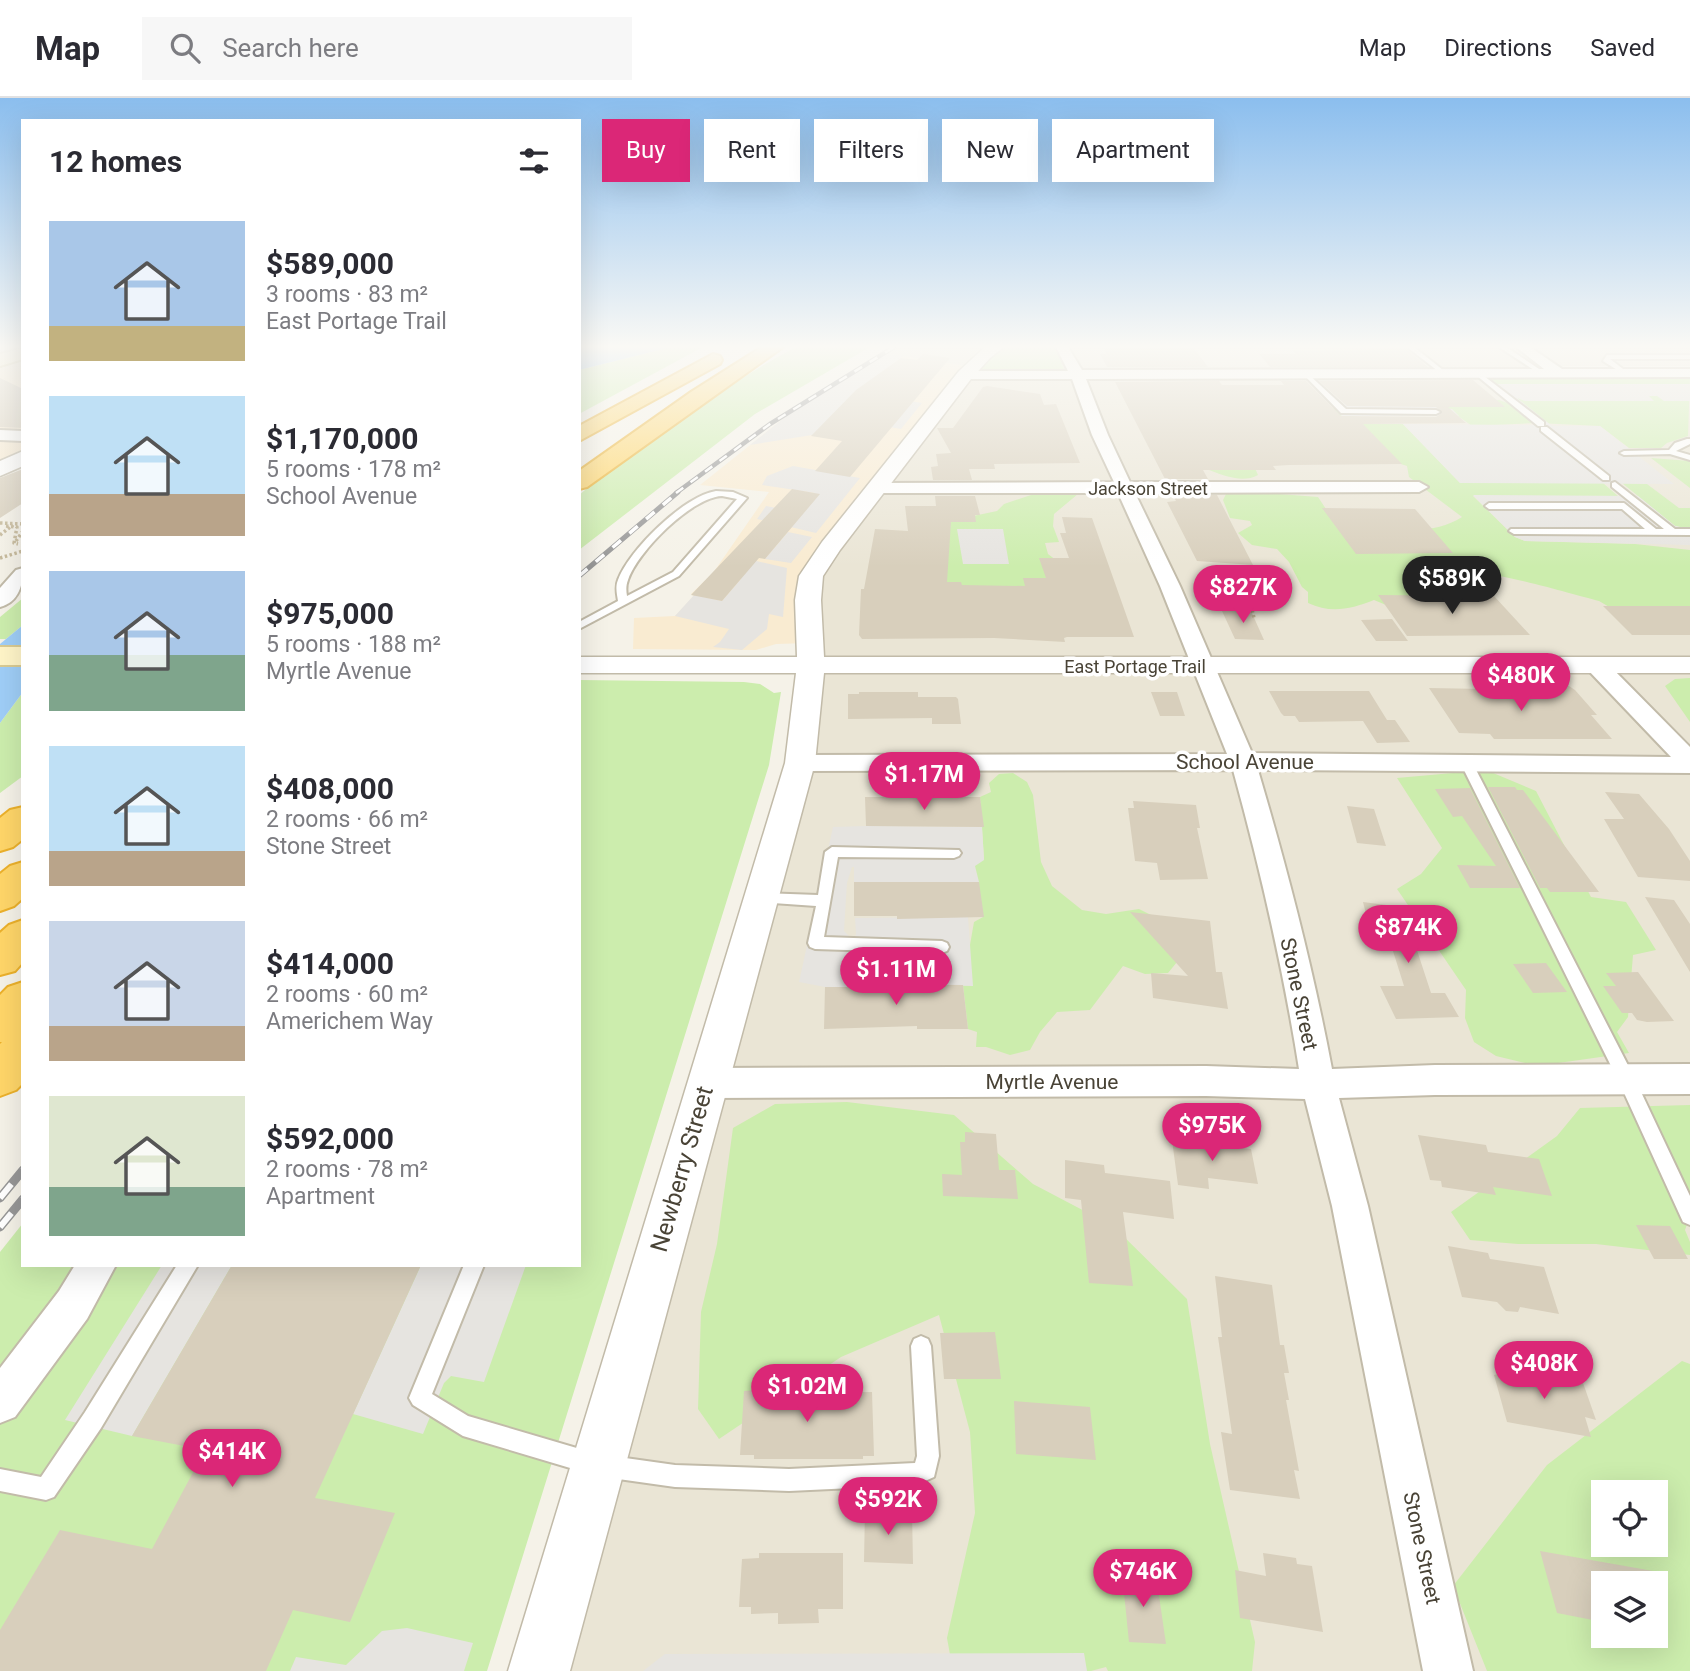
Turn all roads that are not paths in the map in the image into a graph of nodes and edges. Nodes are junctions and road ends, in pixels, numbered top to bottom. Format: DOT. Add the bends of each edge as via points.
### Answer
graph roads {
  1 [pos="603,420"];
  2 [pos="639,420"];
  3 [pos="664,420"];
  4 [pos="930,420"];
  5 [pos="1095,420"];
  6 [pos="1536,420"];
  7 [pos="581,432"];
  8 [pos="0,435"];
  9 [pos="21,436"];
  10 [pos="1690,441"];
  11 [pos="1671,452"];
  12 [pos="1624,453"];
  13 [pos="21,458"];
  14 [pos="581,458"];
  15 [pos="1690,458"];
  16 [pos="0,470"];
  17 [pos="1606,478"];
  18 [pos="581,481"];
  19 [pos="1615,485"];
  20 [pos="878,488"];
  21 [pos="1125,488"];
  22 [pos="1419,488"];
  23 [pos="1489,506"];
  24 [pos="1514,531"];
  25 [pos="1654,532"];
  26 [pos="1673,532"];
  27 [pos="1690,533"];
  28 [pos="21,576"];
  29 [pos="0,601"];
  30 [pos="622,603"];
  31 [pos="581,625"];
  32 [pos="0,656"];
  33 [pos="21,656"];
  34 [pos="591,665"];
  35 [pos="811,665"];
  36 [pos="1596,665"];
  37 [pos="1690,665"];
  38 [pos="1204,666"];
  39 [pos="1243,762"];
  40 [pos="1466,762"];
  41 [pos="800,763"];
  42 [pos="1690,764"];
  43 [pos="21,793"];
  44 [pos="0,809"];
  45 [pos="21,821"];
  46 [pos="0,838"];
  47 [pos="954,853"];
  48 [pos="21,878"];
  49 [pos="0,896"];
  50 [pos="760,898"];
  51 [pos="824,901"];
  52 [pos="21,938"];
  53 [pos="942,947"];
  54 [pos="0,959"];
  55 [pos="21,1002"];
  56 [pos="0,1024"];
  57 [pos="21,1052"];
  58 [pos="0,1076"];
  59 [pos="1690,1079"];
  60 [pos="1627,1080"];
  61 [pos="708,1083"];
  62 [pos="1318,1084"];
  63 [pos="1690,1216"];
  64 [pos="96,1267"];
  65 [pos="187,1267"];
  66 [pos="473,1267"];
  67 [pos="921,1346"];
  68 [pos="0,1402"];
  69 [pos="597,1465"];
  70 [pos="0,1480"];
  71 [pos="538,1671"];
  72 [pos="1448,1671"];
  1 -- 7 [label="highway"];
  2 -- 14 [label="highway"];
  3 -- 18 [label="highway"];
  4 -- 20 [label="street, Newberry Street"];
  5 -- 21 [label="street, Stone Street"];
  6 -- 17 [label="lane"];
  8 -- 9 [label="street"];
  10 -- 11 [label="lane"];
  11 -- 12 [label="lane"];
  11 -- 15 [label="lane"];
  13 -- 16 [label="street"];
  19 -- 26 [label="lane"];
  20 -- 21 [label="street, Jackson Street"];
  20 -- 35 [label="street, Newberry Street" via="814,569 808,600"];
  21 -- 22 [label="street, Jackson Street"];
  21 -- 38 [label="street, Stone Street"];
  23 -- 25 [label="lane" via="1624,506"];
  24 -- 25 [label="lane"];
  25 -- 26 [label="lane"];
  26 -- 27 [label="lane"];
  28 -- 29 [label="street"];
  30 -- 30 [label="lane" via="676,574 743,498 730,493 700,498 661,529 621,582"];
  30 -- 31 [label="lane"];
  32 -- 33 [label="main road"];
  34 -- 35 [label="street, East Portage Trail"];
  35 -- 38 [label="street, East Portage Trail"];
  35 -- 41 [label="street, Newberry Street"];
  36 -- 37 [label="street, East Portage Trail"];
  36 -- 38 [label="street, East Portage Trail"];
  36 -- 42 [label="street"];
  38 -- 39 [label="street, Stone Street"];
  39 -- 40 [label="street, School Avenue"];
  39 -- 41 [label="street, School Avenue"];
  39 -- 62 [label="street, Stone Street" via="1303,998"];
  40 -- 42 [label="street, School Avenue"];
  40 -- 60 [label="lane"];
  41 -- 50 [label="street, Newberry Street"];
  43 -- 44 [label="highway"];
  45 -- 46 [label="highway"];
  47 -- 51 [label="lane" via="832,852"];
  48 -- 49 [label="highway"];
  50 -- 51 [label="lane"];
  50 -- 61 [label="street, Newberry Street"];
  51 -- 53 [label="lane" via="815,943"];
  52 -- 54 [label="highway"];
  55 -- 56 [label="highway"];
  57 -- 58 [label="highway"];
  59 -- 60 [label="street, Myrtle Avenue"];
  60 -- 62 [label="street, Myrtle Avenue"];
  60 -- 63 [label="lane"];
  61 -- 62 [label="street, Myrtle Avenue"];
  61 -- 69 [label="street, Newberry Street"];
  62 -- 72 [label="street, Stone Street" via="1350,1206"];
  64 -- 68 [label="street" via="73,1306"];
  65 -- 70 [label="lane" via="46,1489"];
  66 -- 69 [label="lane" via="420,1398 463,1425"];
  67 -- 69 [label="lane" via="928,1456 926,1469 916,1474 789,1480 674,1476"];
  69 -- 71 [label="street, Newberry Street"];
}
